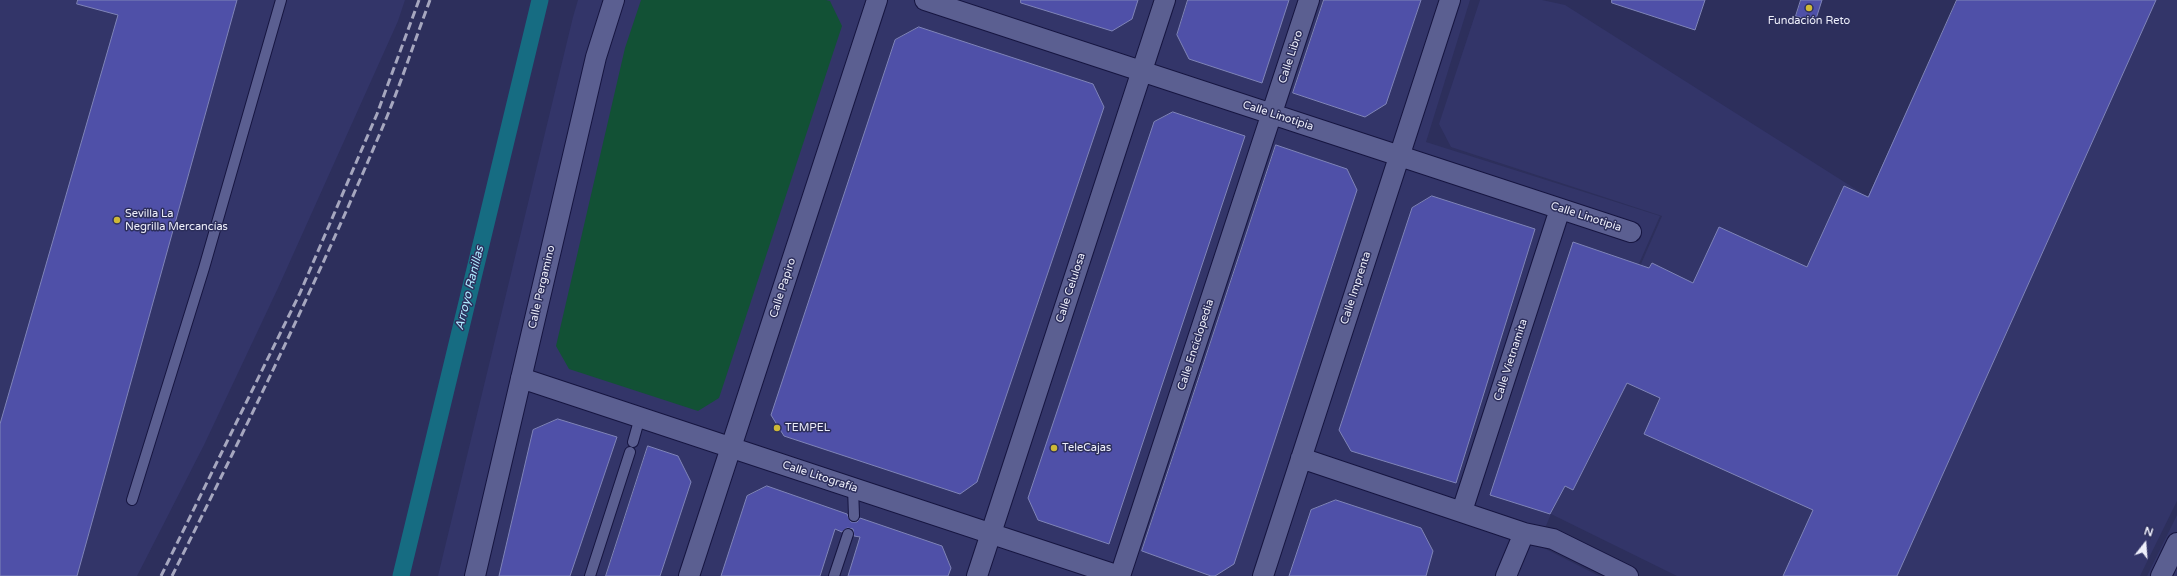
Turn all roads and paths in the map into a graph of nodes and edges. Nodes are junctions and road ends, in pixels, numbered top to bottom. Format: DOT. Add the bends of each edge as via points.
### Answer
graph roads {
  1 [pos="281,0"];
  2 [pos="614,0"];
  3 [pos="877,0"];
  4 [pos="925,0"];
  5 [pos="1165,0"];
  6 [pos="1310,0"];
  7 [pos="1450,0"];
  8 [pos="1142,71"];
  9 [pos="1272,114"];
  10 [pos="1398,156"];
  11 [pos="1560,209"];
  12 [pos="1631,232"];
  13 [pos="521,378"];
  14 [pos="640,417"];
  15 [pos="633,442"];
  16 [pos="731,448"];
  17 [pos="630,452"];
  18 [pos="1301,458"];
  19 [pos="853,488"];
  20 [pos="132,500"];
  21 [pos="1462,511"];
  22 [pos="854,516"];
  23 [pos="1524,533"];
  24 [pos="848,534"];
  25 [pos="991,534"];
  26 [pos="2177,543"];
  27 [pos="475,576"];
  28 [pos="590,576"];
  29 [pos="689,576"];
  30 [pos="834,576"];
  31 [pos="977,576"];
  32 [pos="1120,576"];
  33 [pos="1263,576"];
  34 [pos="1506,576"];
  35 [pos="1628,576"];
  36 [pos="2160,576"];
  1 -- 20 [label="lane" via="204,268"];
  2 -- 13 [label="street, Calle Pergamino" via="596,57"];
  3 -- 16 [label="street, Calle Papiro"];
  4 -- 8 [label="street, Calle Linotipia"];
  5 -- 8 [label="street, Calle Celulosa"];
  6 -- 9 [label="street, Calle Libro"];
  7 -- 10 [label="street, Calle Imprenta"];
  8 -- 9 [label="street, Calle Linotipia"];
  8 -- 25 [label="street, Calle Celulosa"];
  9 -- 10 [label="street, Calle Linotipia"];
  9 -- 32 [label="street, Calle Enciclopedia"];
  10 -- 11 [label="street, Calle Linotipia"];
  10 -- 18 [label="street, Calle Imprenta"];
  11 -- 12 [label="street, Calle Linotipia"];
  11 -- 21 [label="street, Calle Vietnamita"];
  13 -- 14 [label="street, Calle Litografía"];
  13 -- 27 [label="street, Calle Pergamino"];
  14 -- 15 [label="lane"];
  14 -- 16 [label="street, Calle Litografía"];
  16 -- 19 [label="street, Calle Litografía"];
  16 -- 29 [label="street, Calle Papiro"];
  17 -- 28 [label="lane"];
  18 -- 21 [label="street"];
  18 -- 33 [label="street, Calle Imprenta"];
  19 -- 22 [label="lane"];
  19 -- 25 [label="street, Calle Litografía"];
  21 -- 23 [label="street"];
  23 -- 34 [label="street"];
  23 -- 35 [label="street" via="1553,539"];
  24 -- 30 [label="lane"];
  25 -- 31 [label="street, Calle Celulosa"];
  25 -- 32 [label="street, Calle Litografía"];
  26 -- 36 [label="street"];
}
